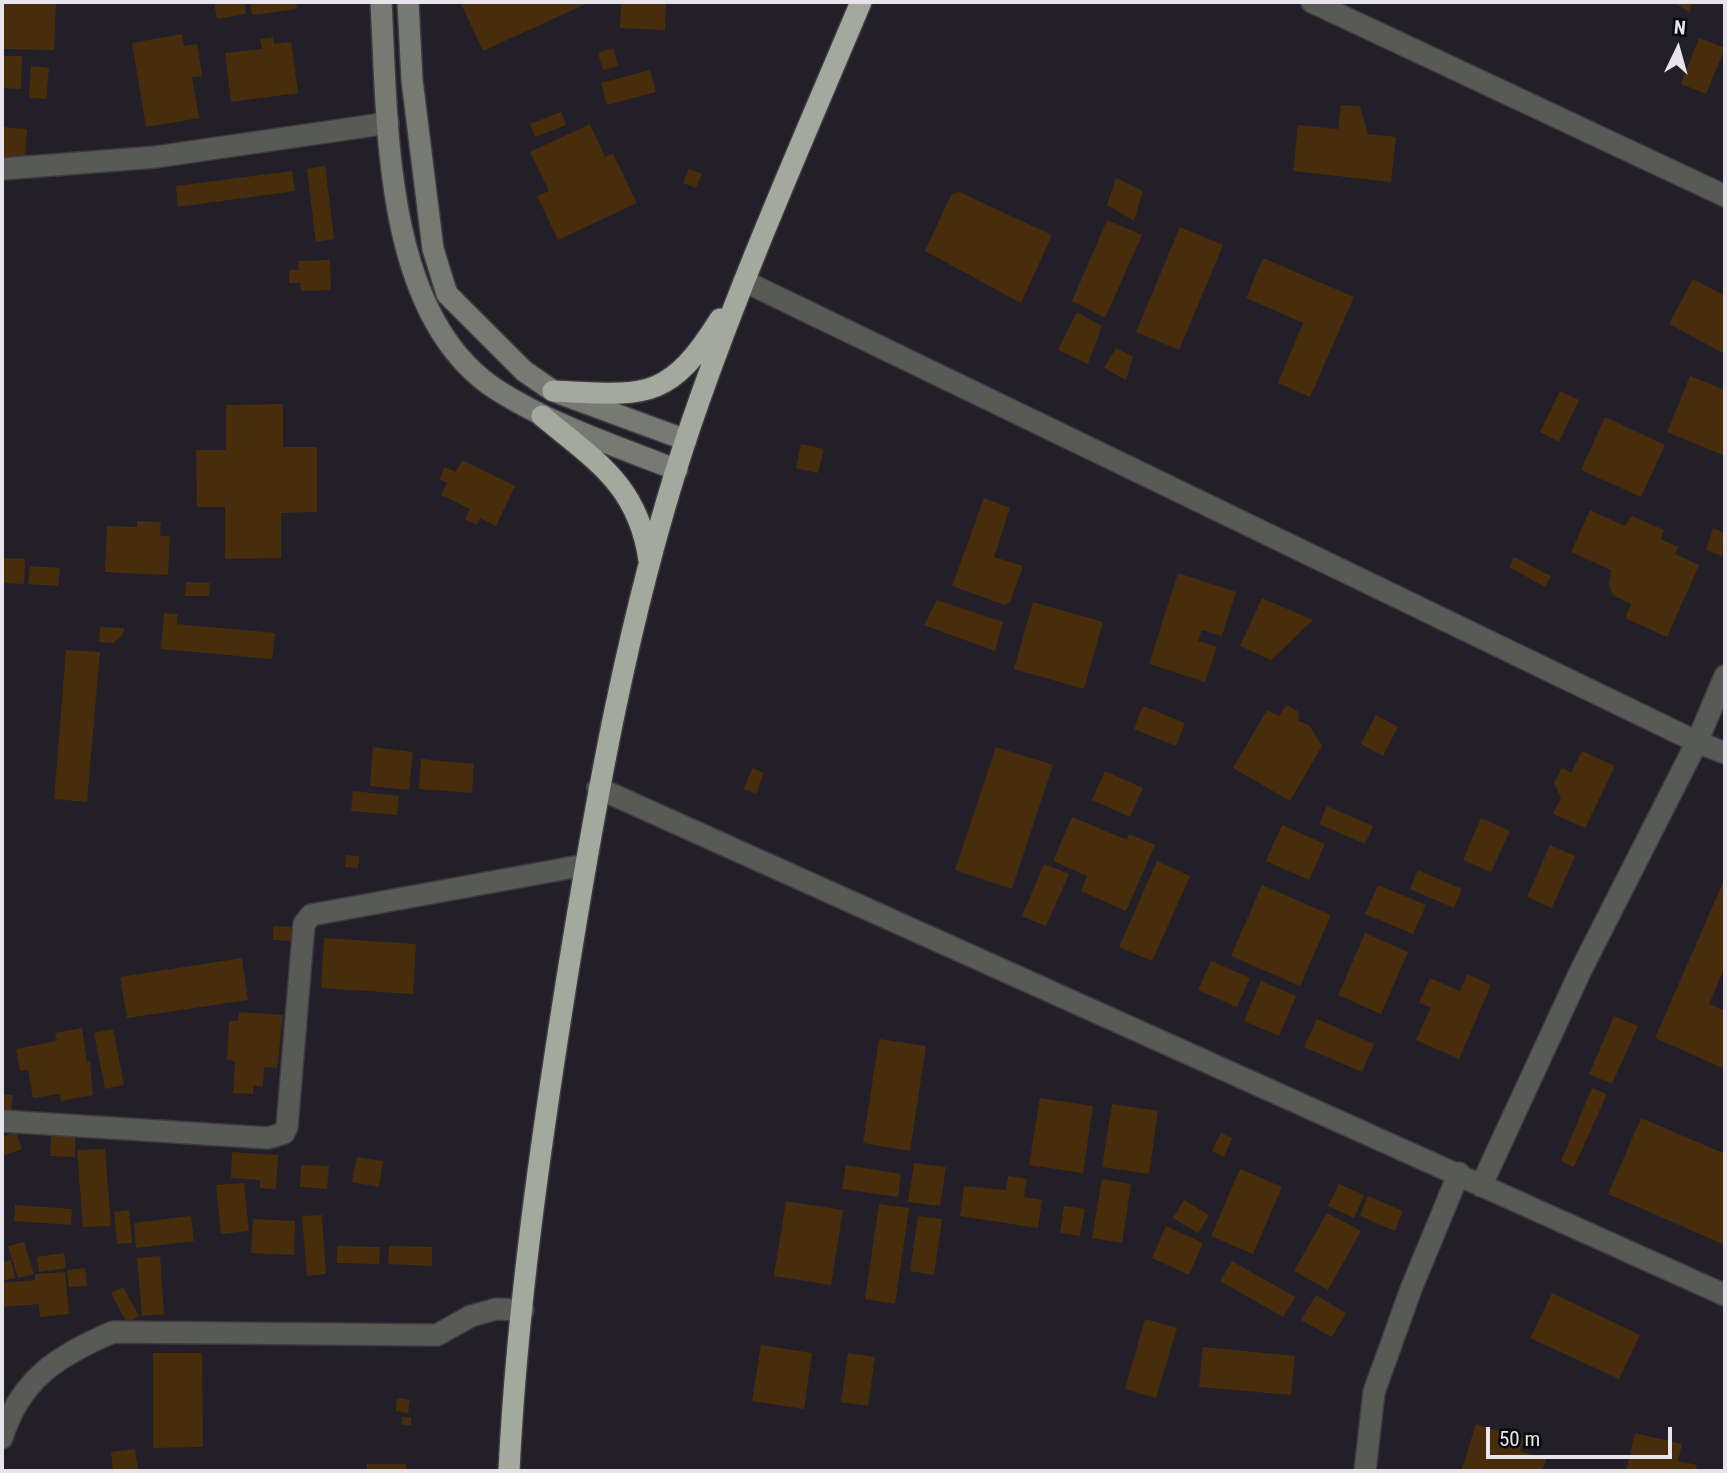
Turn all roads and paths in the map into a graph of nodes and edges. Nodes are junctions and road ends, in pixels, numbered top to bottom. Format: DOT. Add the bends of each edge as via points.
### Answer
graph roads {
  1 [pos="381,2"];
  2 [pos="408,2"];
  3 [pos="861,2"];
  4 [pos="1312,2"];
  5 [pos="387,123"];
  6 [pos="2,169"];
  7 [pos="1725,196"];
  8 [pos="744,281"];
  9 [pos="553,391"];
  10 [pos="542,415"];
  11 [pos="686,440"];
  12 [pos="677,470"];
  13 [pos="650,564"];
  14 [pos="1725,676"];
  15 [pos="1697,742"];
  16 [pos="1725,753"];
  17 [pos="598,788"];
  18 [pos="585,865"];
  19 [pos="2,1121"];
  20 [pos="1459,1173"];
  21 [pos="1481,1186"];
  22 [pos="1725,1295"];
  23 [pos="523,1310"];
  24 [pos="2,1438"];
  25 [pos="509,1471"];
  26 [pos="1365,1471"];
  1 -- 5 [label="main road"];
  2 -- 9 [label="main road" via="412,80 433,249 447,294 524,371"];
  3 -- 8 [label="highway"];
  4 -- 7 [label="street"];
  5 -- 6 [label="street" via="156,157"];
  5 -- 10 [label="main road" via="401,222 415,279 432,317 461,358 495,388"];
  8 -- 9 [label="highway" via="702,348 666,383 624,394"];
  8 -- 11 [label="highway"];
  8 -- 15 [label="street"];
  9 -- 11 [label="main road"];
  10 -- 12 [label="main road"];
  10 -- 13 [label="highway" via="603,466 626,492"];
  11 -- 12 [label="highway"];
  12 -- 13 [label="highway"];
  13 -- 17 [label="highway"];
  14 -- 15 [label="street"];
  15 -- 16 [label="street"];
  15 -- 21 [label="street" via="1581,970"];
  17 -- 18 [label="highway"];
  17 -- 20 [label="street"];
  18 -- 19 [label="street" via="311,915 303,924 287,1127 278,1136"];
  18 -- 23 [label="highway" via="541,1142"];
  20 -- 21 [label="street"];
  20 -- 26 [label="street" via="1374,1392"];
  21 -- 22 [label="street"];
  23 -- 24 [label="street" via="471,1316 437,1335 113,1332 70,1350 31,1382 8,1416"];
  23 -- 25 [label="highway"];
}
